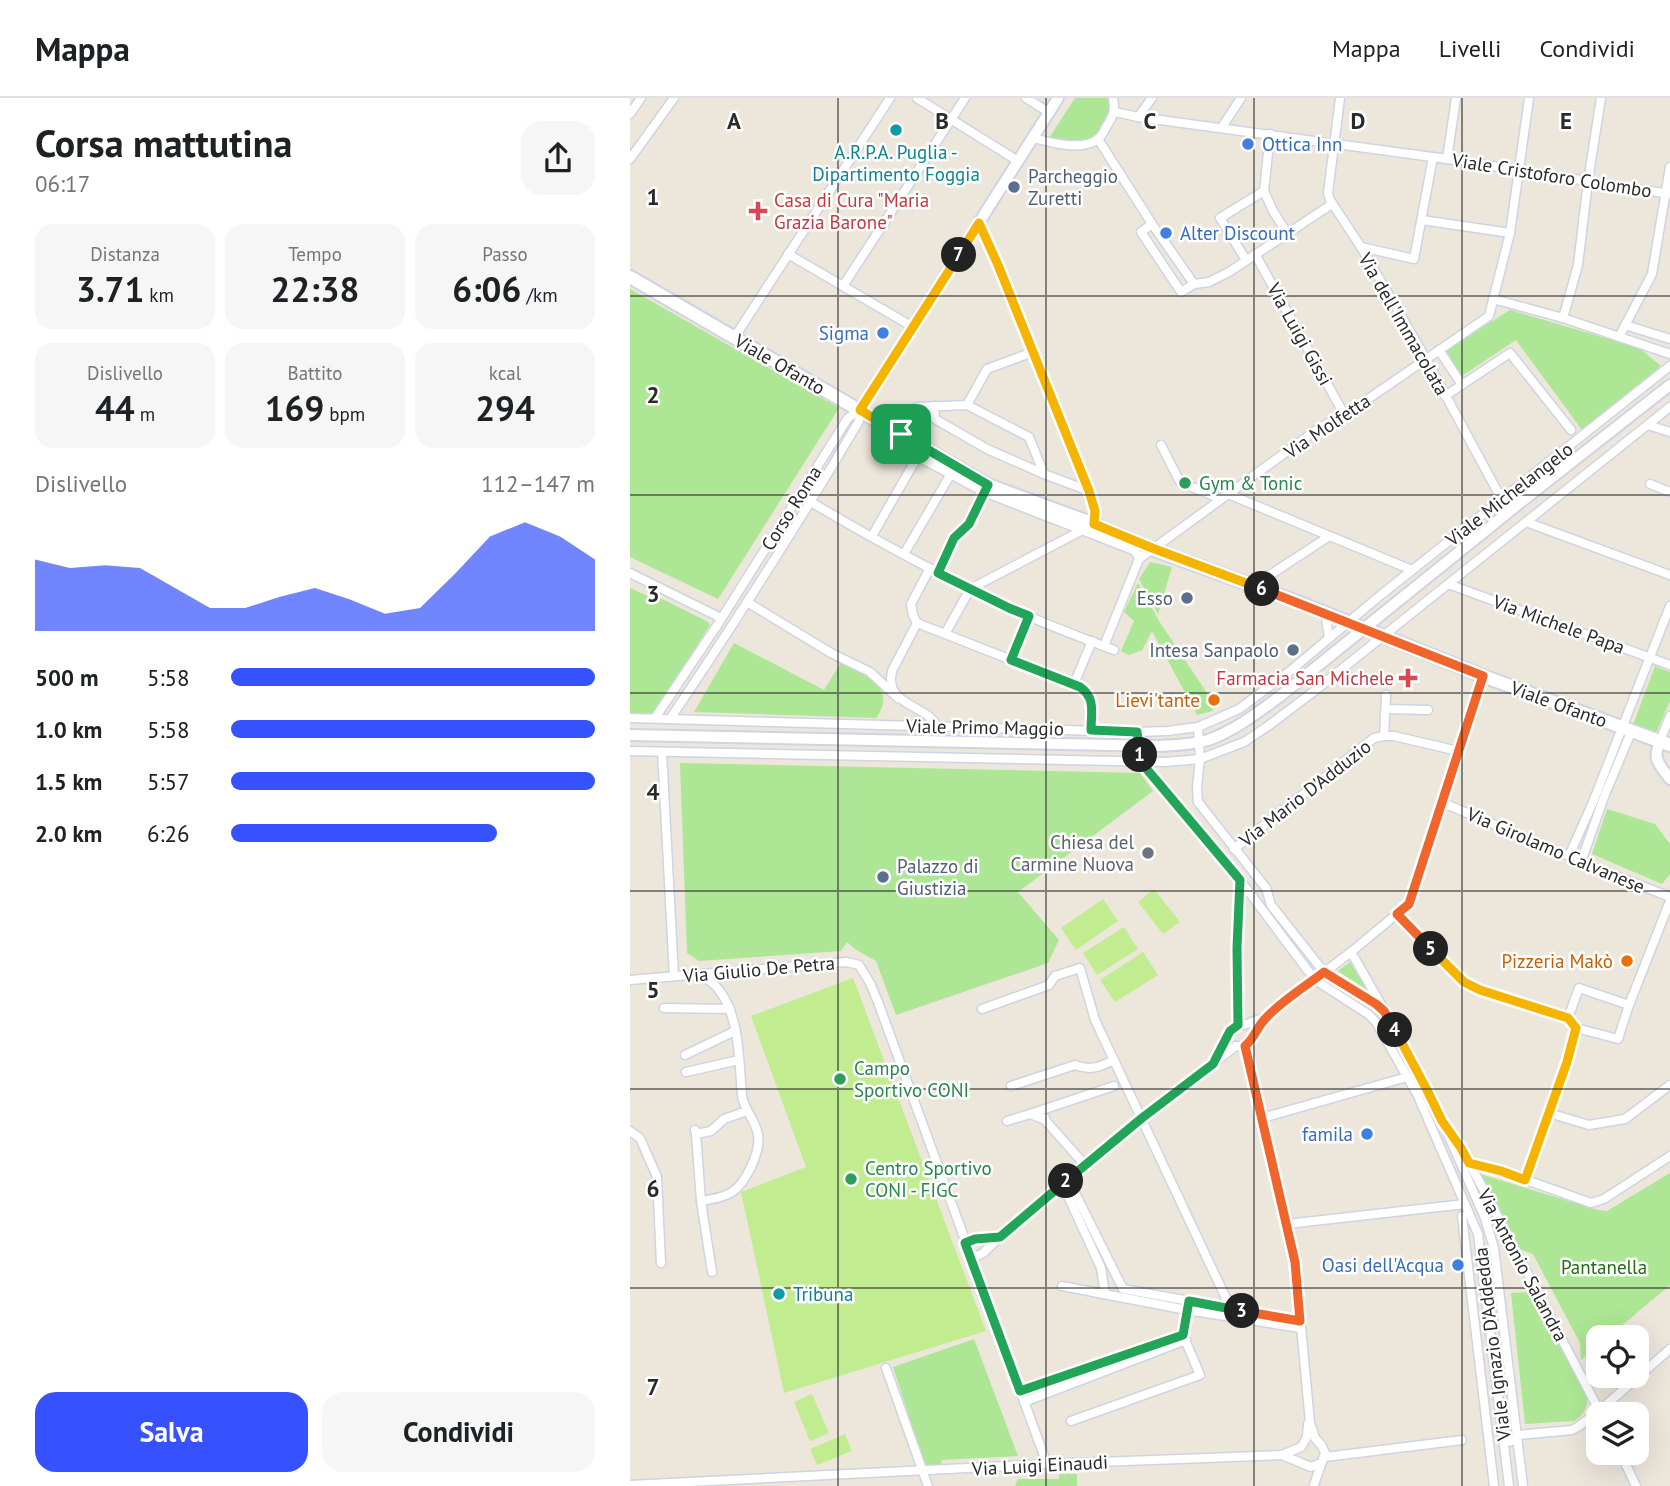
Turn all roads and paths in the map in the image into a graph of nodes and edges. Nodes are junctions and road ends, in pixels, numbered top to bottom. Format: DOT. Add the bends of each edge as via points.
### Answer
graph roads {
  1 [pos="641,98"];
  2 [pos="674,98"];
  3 [pos="890,98"];
  4 [pos="917,98"];
  5 [pos="965,98"];
  6 [pos="1026,98"];
  7 [pos="1058,98"];
  8 [pos="1113,98"];
  9 [pos="1152,98"];
  10 [pos="1241,98"];
  11 [pos="1340,98"];
  12 [pos="1456,98"];
  13 [pos="1529,98"];
  14 [pos="1601,98"];
  15 [pos="1115,112"];
  16 [pos="1049,113"];
  17 [pos="1138,117"];
  18 [pos="631,118"];
  19 [pos="951,120"];
  20 [pos="1222,127"];
  21 [pos="1270,134"];
  22 [pos="1034,138"];
  23 [pos="1098,139"];
  24 [pos="1334,143"];
  25 [pos="631,155"];
  26 [pos="1433,157"];
  27 [pos="1447,159"];
  28 [pos="1018,162"];
  29 [pos="1670,167"];
  30 [pos="1519,170"];
  31 [pos="1588,181"];
  32 [pos="1264,191"];
  33 [pos="1668,193"];
  34 [pos="1332,204"];
  35 [pos="1422,220"];
  36 [pos="979,223"];
  37 [pos="1152,224"];
  38 [pos="1287,233"];
  39 [pos="1510,233"];
  40 [pos="1361,247"];
  41 [pos="788,254"];
  42 [pos="1255,254"];
  43 [pos="1246,260"];
  44 [pos="630,278"];
  45 [pos="1194,284"];
  46 [pos="843,286"];
  47 [pos="1493,299"];
  48 [pos="1563,318"];
  49 [pos="1625,325"];
  50 [pos="913,327"];
  51 [pos="1619,337"];
  52 [pos="734,338"];
  53 [pos="1670,339"];
  54 [pos="1438,350"];
  55 [pos="1033,352"];
  56 [pos="1670,354"];
  57 [pos="1426,359"];
  58 [pos="1670,366"];
  59 [pos="1462,384"];
  60 [pos="1670,385"];
  61 [pos="1445,396"];
  62 [pos="967,405"];
  63 [pos="934,406"];
  64 [pos="1670,407"];
  65 [pos="860,410"];
  66 [pos="1345,414"];
  67 [pos="906,422"];
  68 [pos="1648,425"];
  69 [pos="1571,430"];
  70 [pos="1670,432"];
  71 [pos="1161,445"];
  72 [pos="926,449"];
  73 [pos="953,470"];
  74 [pos="1044,474"];
  75 [pos="1650,484"];
  76 [pos="986,488"];
  77 [pos="1089,491"];
  78 [pos="1670,492"];
  79 [pos="799,495"];
  80 [pos="1224,497"];
  81 [pos="1502,500"];
  82 [pos="811,502"];
  83 [pos="1527,522"];
  84 [pos="1094,524"];
  85 [pos="1082,530"];
  86 [pos="872,536"];
  87 [pos="1328,537"];
  88 [pos="1152,548"];
  89 [pos="1437,550"];
  90 [pos="904,554"];
  91 [pos="1139,559"];
  92 [pos="1444,565"];
  93 [pos="934,570"];
  94 [pos="1412,570"];
  95 [pos="630,573"];
  96 [pos="1670,575"];
  97 [pos="1448,584"];
  98 [pos="1253,586"];
  99 [pos="970,589"];
  100 [pos="747,602"];
  101 [pos="1670,606"];
  102 [pos="1325,613"];
  103 [pos="1029,616"];
  104 [pos="722,617"];
  105 [pos="738,617"];
  106 [pos="1348,622"];
  107 [pos="917,623"];
  108 [pos="1365,628"];
  109 [pos="729,630"];
  110 [pos="945,634"];
  111 [pos="1382,635"];
  112 [pos="1329,638"];
  113 [pos="1092,641"];
  114 [pos="1104,646"];
  115 [pos="1114,650"];
  116 [pos="1651,658"];
  117 [pos="1011,660"];
  118 [pos="1670,665"];
  119 [pos="1483,676"];
  120 [pos="1074,684"];
  121 [pos="1296,684"];
  122 [pos="1386,695"];
  123 [pos="1307,697"];
  124 [pos="898,698"];
  125 [pos="1386,709"];
  126 [pos="1429,710"];
  127 [pos="1670,716"];
  128 [pos="630,718"];
  129 [pos="655,718"];
  130 [pos="670,719"];
  131 [pos="937,726"];
  132 [pos="1198,727"];
  133 [pos="1627,728"];
  134 [pos="1091,730"];
  135 [pos="1137,732"];
  136 [pos="630,735"];
  137 [pos="1384,736"];
  138 [pos="1199,742"];
  139 [pos="1665,743"];
  140 [pos="1139,746"];
  141 [pos="630,751"];
  142 [pos="662,751"];
  143 [pos="1458,751"];
  144 [pos="1200,759"];
  145 [pos="1140,761"];
  146 [pos="1670,779"];
  147 [pos="1441,802"];
  148 [pos="1234,849"];
  149 [pos="1569,856"];
  150 [pos="1581,862"];
  151 [pos="1240,880"];
  152 [pos="1670,899"];
  153 [pos="1397,914"];
  154 [pos="1351,952"];
  155 [pos="1324,972"];
  156 [pos="698,974"];
  157 [pos="674,976"];
  158 [pos="630,980"];
  159 [pos="1315,980"];
  160 [pos="1629,1005"];
  161 [pos="664,1008"];
  162 [pos="730,1009"];
  163 [pos="982,1009"];
  164 [pos="1384,1011"];
  165 [pos="1266,1017"];
  166 [pos="1568,1018"];
  167 [pos="1241,1025"];
  168 [pos="1576,1028"];
  169 [pos="735,1031"];
  170 [pos="1229,1034"];
  171 [pos="1251,1038"];
  172 [pos="1240,1046"];
  173 [pos="684,1055"];
  174 [pos="739,1060"];
  175 [pos="1114,1060"];
  176 [pos="1213,1064"];
  177 [pos="686,1072"];
  178 [pos="1407,1077"];
  179 [pos="1670,1085"];
  180 [pos="1011,1086"];
  181 [pos="1114,1086"];
  182 [pos="1046,1108"];
  183 [pos="747,1111"];
  184 [pos="1549,1113"];
  185 [pos="1030,1114"];
  186 [pos="1142,1118"];
  187 [pos="1262,1118"];
  188 [pos="1045,1120"];
  189 [pos="1007,1121"];
  190 [pos="1442,1121"];
  191 [pos="630,1131"];
  192 [pos="1670,1156"];
  193 [pos="1469,1163"];
  194 [pos="1084,1165"];
  195 [pos="1525,1180"];
  196 [pos="1065,1181"];
  197 [pos="701,1201"];
  198 [pos="1465,1204"];
  199 [pos="1462,1216"];
  200 [pos="1287,1224"];
  201 [pos="1000,1237"];
  202 [pos="965,1243"];
  203 [pos="971,1259"];
  204 [pos="661,1263"];
  205 [pos="712,1272"];
  206 [pos="1062,1286"];
  207 [pos="1105,1294"];
  208 [pos="1188,1305"];
  209 [pos="1231,1309"];
  210 [pos="1300,1325"];
  211 [pos="1184,1337"];
  212 [pos="1670,1349"];
  213 [pos="887,1368"];
  214 [pos="1020,1391"];
  215 [pos="1024,1402"];
  216 [pos="1594,1402"];
  217 [pos="1612,1402"];
  218 [pos="1309,1411"];
  219 [pos="1071,1422"];
  220 [pos="1586,1422"];
  221 [pos="1517,1435"];
  222 [pos="1503,1436"];
  223 [pos="1462,1440"];
  224 [pos="1320,1443"];
  225 [pos="1302,1446"];
  226 [pos="1282,1455"];
  227 [pos="1323,1460"];
  228 [pos="1047,1464"];
  229 [pos="1306,1465"];
  230 [pos="1626,1465"];
  231 [pos="924,1471"];
  232 [pos="812,1476"];
  233 [pos="630,1485"];
  234 [pos="814,1486"];
  235 [pos="928,1486"];
  236 [pos="1312,1486"];
  237 [pos="1494,1486"];
  238 [pos="1509,1486"];
  239 [pos="1522,1486"];
  240 [pos="1636,1486"];
  1 -- 18 [label="street"];
  2 -- 25 [label="street"];
  3 -- 41 [label="street"];
  4 -- 19 [label="street"];
  5 -- 19 [label="street"];
  6 -- 16 [label="street"];
  7 -- 16 [label="street, Corso Roma"];
  8 -- 15 [label="street"];
  9 -- 17 [label="street"];
  10 -- 20 [label="street"];
  11 -- 24 [label="street"];
  12 -- 27 [label="street"];
  13 -- 30 [label="street"];
  14 -- 31 [label="street"];
  15 -- 17 [label="street, Viale Cristoforo Colombo"];
  15 -- 23 [label="street"];
  16 -- 22 [label="street, Corso Roma"];
  17 -- 20 [label="street, Viale Cristoforo Colombo"];
  19 -- 28 [label="street"];
  19 -- 46 [label="street"];
  20 -- 21 [label="street, Viale Cristoforo Colombo"];
  21 -- 24 [label="street, Viale Cristoforo Colombo"];
  21 -- 32 [label="street"];
  22 -- 23 [label="street" via="1075,146"];
  22 -- 28 [label="street, Corso Roma"];
  23 -- 37 [label="street"];
  24 -- 26 [label="street, Viale Cristoforo Colombo"];
  24 -- 34 [label="street" via="1328,193"];
  26 -- 27 [label="street, Viale Cristoforo Colombo"];
  26 -- 35 [label="street, Viale Cristoforo Colombo"];
  27 -- 30 [label="street, Viale Cristoforo Colombo"];
  28 -- 36 [label="street, Corso Roma"];
  29 -- 33 [label="street"];
  30 -- 31 [label="street, Viale Cristoforo Colombo"];
  30 -- 39 [label="street"];
  31 -- 33 [label="street, Viale Cristoforo Colombo"];
  31 -- 48 [label="street" via="1578,265"];
  32 -- 38 [label="street"];
  32 -- 43 [label="street" via="1220,218"];
  33 -- 49 [label="street" via="1652,274"];
  34 -- 38 [label="street"];
  34 -- 40 [label="street, Via dell'Immacolata"];
  35 -- 39 [label="street"];
  35 -- 40 [label="street, Viale Cristoforo Colombo" via="1414,259"];
  36 -- 50 [label="street, Corso Roma"];
  36 -- 55 [label="street"];
  37 -- 45 [label="street"];
  37 -- 45 [label="street" via="1142,232 1181,292"];
  38 -- 42 [label="street"];
  39 -- 47 [label="street"];
  40 -- 57 [label="street, Via dell'Immacolata"];
  41 -- 46 [label="street"];
  41 -- 52 [label="street"];
  42 -- 43 [label="street"];
  42 -- 66 [label="street, Via Luigi Gissi"];
  43 -- 45 [label="street" via="1209,282"];
  44 -- 52 [label="main road, Viale Ofanto"];
  46 -- 50 [label="street"];
  47 -- 48 [label="street"];
  47 -- 54 [label="street, Via Molfetta" via="1489,316"];
  48 -- 51 [label="street"];
  49 -- 51 [label="street"];
  49 -- 53 [label="street"];
  50 -- 65 [label="street, Corso Roma"];
  51 -- 56 [label="street"];
  52 -- 65 [label="main road, Viale Ofanto"];
  54 -- 57 [label="street, Via Molfetta"];
  54 -- 59 [label="street"];
  55 -- 62 [label="street" via="987,369"];
  55 -- 77 [label="street"];
  57 -- 61 [label="street, Via dell'Immacolata"];
  57 -- 66 [label="street, Via Molfetta"];
  58 -- 81 [label="street, Viale Michelangelo"];
  59 -- 61 [label="street"];
  59 -- 69 [label="street" via="1510,353"];
  60 -- 92 [label="street, Viale Michelangelo"];
  61 -- 81 [label="street, Via dell'Immacolata"];
  62 -- 63 [label="street"];
  62 -- 74 [label="street" via="1029,437"];
  63 -- 67 [label="street" via="917,407"];
  63 -- 74 [label="street" via="935,419"];
  64 -- 68 [label="street, Viale Michelangelo"];
  65 -- 72 [label="main road, Viale Ofanto"];
  65 -- 79 [label="street, Corso Roma" via="848,418"];
  65 -- 82 [label="street, Corso Roma" via="859,421"];
  66 -- 80 [label="street, Via Molfetta"];
  68 -- 70 [label="street"];
  68 -- 83 [label="street, Viale Michelangelo"];
  71 -- 80 [label="street" via="1180,482"];
  72 -- 73 [label="main road, Viale Ofanto"];
  72 -- 86 [label="street"];
  73 -- 76 [label="main road, Viale Ofanto"];
  73 -- 90 [label="street"];
  74 -- 77 [label="street"];
  75 -- 78 [label="street"];
  76 -- 84 [label="main road, Viale Ofanto"];
  76 -- 85 [label="street, Viale Ofanto"];
  76 -- 93 [label="street" via="969,524"];
  77 -- 84 [label="street"];
  79 -- 82 [label="street"];
  79 -- 104 [label="street, Corso Roma"];
  80 -- 87 [label="street"];
  80 -- 88 [label="street, Via Molfetta"];
  81 -- 89 [label="street, Viale Michelangelo"];
  82 -- 86 [label="street"];
  82 -- 100 [label="street, Corso Roma"];
  83 -- 96 [label="street"];
  83 -- 97 [label="street, Viale Michelangelo"];
  84 -- 85 [label="street"];
  84 -- 88 [label="main road, Viale Ofanto"];
  85 -- 91 [label="street, Viale Ofanto" via="1133,550"];
  85 -- 99 [label="street"];
  86 -- 90 [label="street"];
  87 -- 94 [label="street"];
  87 -- 98 [label="street"];
  88 -- 91 [label="street, Via Molfetta"];
  88 -- 98 [label="main road, Viale Ofanto"];
  89 -- 92 [label="street"];
  89 -- 94 [label="street, Viale Michelangelo"];
  90 -- 93 [label="street"];
  91 -- 114 [label="street"];
  92 -- 108 [label="street, Viale Michelangelo"];
  93 -- 99 [label="street"];
  93 -- 107 [label="street" via="911,604"];
  94 -- 106 [label="street, Viale Michelangelo"];
  95 -- 104 [label="street"];
  97 -- 111 [label="street, Viale Michelangelo"];
  97 -- 116 [label="street, Via Michele Papa"];
  98 -- 102 [label="main road, Viale Ofanto"];
  99 -- 103 [label="street"];
  99 -- 110 [label="street"];
  100 -- 105 [label="street, Corso Roma"];
  100 -- 124 [label="street" via="870,673"];
  101 -- 116 [label="street"];
  102 -- 106 [label="main road, Viale Ofanto"];
  102 -- 112 [label="street"];
  103 -- 113 [label="street"];
  103 -- 117 [label="street"];
  104 -- 105 [label="street"];
  104 -- 109 [label="street"];
  104 -- 129 [label="street, Corso Roma"];
  105 -- 109 [label="street, Corso Roma"];
  106 -- 108 [label="main road, Viale Ofanto"];
  106 -- 112 [label="street, Viale Primo Maggio"];
  107 -- 110 [label="street"];
  107 -- 124 [label="street" via="892,671 890,680"];
  108 -- 111 [label="main road, Viale Ofanto"];
  108 -- 121 [label="street, Viale Primo Maggio"];
  109 -- 130 [label="street, Corso Roma"];
  110 -- 117 [label="street"];
  111 -- 119 [label="main road, Viale Ofanto"];
  111 -- 123 [label="street, Viale Primo Maggio"];
  112 -- 132 [label="street, Viale Primo Maggio" via="1238,709"];
  113 -- 114 [label="street"];
  113 -- 120 [label="street"];
  114 -- 115 [label="street"];
  116 -- 118 [label="street, Via Michele Papa"];
  116 -- 133 [label="street"];
  117 -- 120 [label="street"];
  119 -- 133 [label="main road, Viale Ofanto"];
  119 -- 143 [label="street"];
  120 -- 134 [label="street" via="1091,699"];
  121 -- 123 [label="street"];
  121 -- 138 [label="street, Viale Primo Maggio" via="1237,726"];
  122 -- 125 [label="street"];
  123 -- 144 [label="street, Viale Primo Maggio" via="1244,742"];
  124 -- 131 [label="street"];
  125 -- 126 [label="street"];
  125 -- 137 [label="street"];
  127 -- 139 [label="street"];
  128 -- 129 [label="street, Viale Primo Maggio"];
  129 -- 130 [label="street, Viale Primo Maggio"];
  130 -- 131 [label="street, Viale Primo Maggio"];
  131 -- 134 [label="street, Viale Primo Maggio"];
  132 -- 135 [label="street, Viale Primo Maggio"];
  132 -- 138 [label="street, Viale Ignazio D'Addedda"];
  133 -- 139 [label="main road, Viale Ofanto"];
  133 -- 149 [label="street"];
  133 -- 150 [label="street"];
  134 -- 135 [label="street, Viale Primo Maggio"];
  135 -- 140 [label="street"];
  136 -- 140 [label="street, Viale Primo Maggio"];
  137 -- 143 [label="street, Via Mario D'Adduzio"];
  137 -- 148 [label="street, Via Mario D'Adduzio" via="1366,744"];
  138 -- 140 [label="street, Viale Primo Maggio"];
  138 -- 144 [label="street, Viale Ignazio D'Addedda"];
  139 -- 146 [label="street" via="1655,752"];
  140 -- 145 [label="street"];
  141 -- 142 [label="street, Viale Primo Maggio"];
  142 -- 145 [label="street, Viale Primo Maggio"];
  142 -- 157 [label="street"];
  143 -- 147 [label="street"];
  144 -- 145 [label="street, Viale Primo Maggio"];
  144 -- 148 [label="street, Viale Ignazio D'Addedda" via="1198,802"];
  145 -- 151 [label="street, Viale Ignazio D'Addedda"];
  147 -- 149 [label="street, Via Girolamo Calvanese"];
  147 -- 153 [label="street" via="1409,904"];
  148 -- 155 [label="street, Viale Ignazio D'Addedda"];
  149 -- 150 [label="street, Via Girolamo Calvanese"];
  150 -- 152 [label="street, Via Girolamo Calvanese"];
  151 -- 159 [label="street, Viale Ignazio D'Addedda"];
  151 -- 167 [label="street"];
  152 -- 160 [label="street"];
  153 -- 154 [label="street"];
  153 -- 166 [label="street" via="1464,982"];
  154 -- 155 [label="street"];
  154 -- 164 [label="street"];
  155 -- 159 [label="street"];
  155 -- 164 [label="street, Viale Ignazio D'Addedda"];
  156 -- 157 [label="street, Via Giulio De Petra"];
  156 -- 162 [label="street" via="712,982"];
  156 -- 202 [label="street, Via Giulio De Petra" via="847,962 859,965 878,1002"];
  157 -- 158 [label="street, Via Giulio De Petra"];
  159 -- 165 [label="street"];
  159 -- 178 [label="street, Viale Ignazio D'Addedda" via="1371,1016"];
  160 -- 166 [label="street" via="1579,988"];
  160 -- 168 [label="street" via="1618,1039"];
  161 -- 162 [label="street"];
  162 -- 169 [label="street"];
  163 -- 175 [label="street" via="1049,985 1055,976 1080,968"];
  164 -- 190 [label="street, Viale Ignazio D'Addedda"];
  165 -- 167 [label="street"];
  165 -- 171 [label="street"];
  166 -- 168 [label="street"];
  167 -- 170 [label="street"];
  167 -- 171 [label="street" via="1250,1030"];
  168 -- 184 [label="street"];
  169 -- 173 [label="street"];
  169 -- 174 [label="street"];
  170 -- 172 [label="street" via="1230,1041"];
  170 -- 176 [label="street"];
  171 -- 172 [label="street"];
  172 -- 176 [label="street"];
  172 -- 187 [label="street"];
  174 -- 177 [label="street"];
  174 -- 183 [label="street"];
  175 -- 180 [label="street" via="1097,1068 1075,1065"];
  175 -- 186 [label="street"];
  176 -- 186 [label="street"];
  178 -- 187 [label="street"];
  178 -- 198 [label="street, Viale Ignazio D'Addedda"];
  179 -- 184 [label="street" via="1625,1119 1589,1125"];
  181 -- 182 [label="street"];
  182 -- 185 [label="street"];
  182 -- 188 [label="street"];
  183 -- 197 [label="street" via="758,1133 758,1146 745,1180 724,1196"];
  183 -- 197 [label="street" via="724,1119 711,1130 695,1132"];
  184 -- 195 [label="street"];
  185 -- 188 [label="street"];
  185 -- 189 [label="street"];
  186 -- 194 [label="street"];
  186 -- 209 [label="street"];
  187 -- 200 [label="street"];
  188 -- 194 [label="street"];
  190 -- 193 [label="street, Via Antonio Salandra"];
  190 -- 221 [label="street, Viale Ignazio D'Addedda" via="1494,1248"];
  191 -- 204 [label="street" via="640,1138 657,1177"];
  192 -- 195 [label="street" via="1591,1203"];
  193 -- 195 [label="street"];
  193 -- 216 [label="street, Via Antonio Salandra"];
  194 -- 196 [label="street"];
  196 -- 201 [label="street"];
  196 -- 207 [label="street" via="1101,1268"];
  196 -- 208 [label="street" via="1123,1289"];
  197 -- 205 [label="street"];
  198 -- 200 [label="street"];
  198 -- 222 [label="street, Viale Ignazio D'Addedda" via="1480,1242"];
  199 -- 237 [label="street, Viale Ignazio D'Addedda"];
  200 -- 210 [label="street"];
  201 -- 202 [label="street"];
  201 -- 203 [label="street"];
  202 -- 203 [label="street, Via Giulio De Petra"];
  203 -- 214 [label="street, Via Giulio De Petra"];
  206 -- 207 [label="street"];
  207 -- 208 [label="street"];
  208 -- 209 [label="street"];
  208 -- 210 [label="street"];
  208 -- 211 [label="street"];
  209 -- 210 [label="street"];
  210 -- 218 [label="street"];
  211 -- 214 [label="street"];
  211 -- 215 [label="street"];
  211 -- 219 [label="street" via="1200,1375"];
  212 -- 217 [label="street"];
  213 -- 231 [label="street"];
  214 -- 215 [label="street, Via Giulio De Petra"];
  215 -- 228 [label="street, Via Giulio De Petra"];
  218 -- 224 [label="street"];
  218 -- 225 [label="street"];
  220 -- 221 [label="street" via="1572,1430"];
  221 -- 222 [label="street" via="1510,1442"];
  221 -- 239 [label="street, Viale Ignazio D'Addedda"];
  222 -- 238 [label="street, Viale Ignazio D'Addedda"];
  223 -- 227 [label="street"];
  224 -- 225 [label="street"];
  224 -- 227 [label="street"];
  225 -- 226 [label="street, Via Luigi Einaudi"];
  225 -- 229 [label="street" via="1300,1458"];
  226 -- 228 [label="street, Via Luigi Einaudi"];
  226 -- 229 [label="street, Via Luigi Einaudi"];
  227 -- 229 [label="street"];
  227 -- 236 [label="street"];
  228 -- 231 [label="street, Via Luigi Einaudi"];
  229 -- 236 [label="street"];
  230 -- 240 [label="street"];
  231 -- 232 [label="street, Via Luigi Einaudi"];
  231 -- 235 [label="street"];
  232 -- 233 [label="street, Via Luigi Einaudi"];
  232 -- 234 [label="street"];
}
